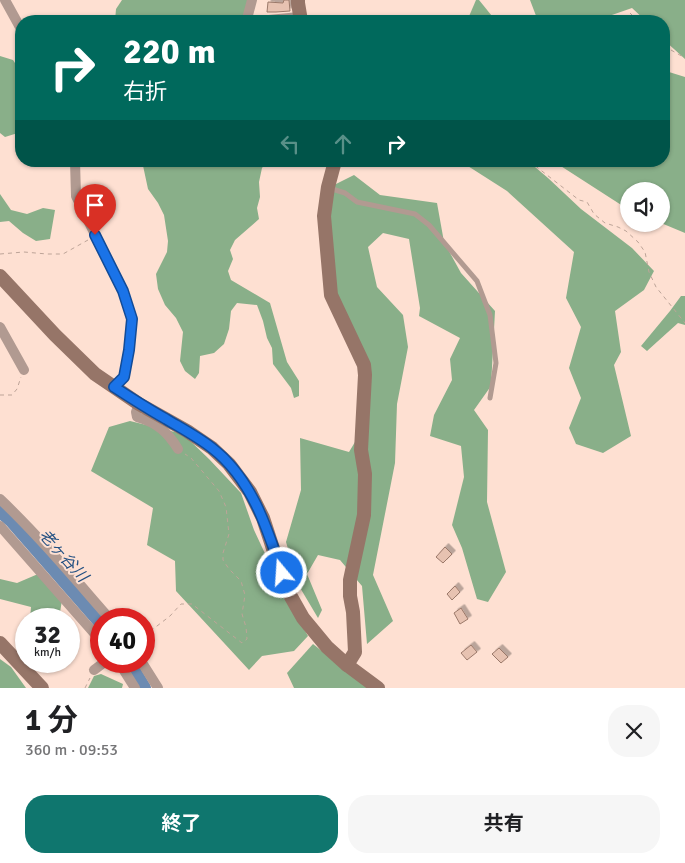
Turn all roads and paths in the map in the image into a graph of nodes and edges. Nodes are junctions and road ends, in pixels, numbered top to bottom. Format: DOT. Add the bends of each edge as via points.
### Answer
graph roads {
  1 [pos="5,0"];
  2 [pos="252,0"];
  3 [pos="298,0"];
  4 [pos="248,15"];
  5 [pos="300,15"];
  6 [pos="15,18"];
  7 [pos="670,49"];
  8 [pos="685,58"];
  9 [pos="75,167"];
  10 [pos="333,167"];
  11 [pos="537,167"];
  12 [pos="328,187"];
  13 [pos="95,235"];
  14 [pos="0,254"];
  15 [pos="0,276"];
  16 [pos="685,323"];
  17 [pos="0,327"];
  18 [pos="24,370"];
  19 [pos="114,387"];
  20 [pos="0,395"];
  21 [pos="490,398"];
  22 [pos="139,404"];
  23 [pos="178,449"];
  24 [pos="0,499"];
  25 [pos="0,526"];
  26 [pos="100,608"];
  27 [pos="90,628"];
  28 [pos="155,628"];
  29 [pos="0,643"];
  30 [pos="348,666"];
  31 [pos="92,673"];
  32 [pos="126,673"];
  33 [pos="149,673"];
  34 [pos="42,688"];
  35 [pos="85,688"];
  36 [pos="135,688"];
  37 [pos="158,688"];
  38 [pos="378,688"];
  1 -- 6 [label="street"];
  2 -- 4 [label="street"];
  3 -- 5 [label="street"];
  7 -- 8 [label="path"];
  9 -- 13 [label="street" via="76,196"];
  10 -- 12 [label="street"];
  11 -- 16 [label="path" via="579,200 587,202 605,223 618,227 638,242 645,252 656,287"];
  12 -- 21 [label="lane" via="357,202 415,214 430,225 477,282 490,315 496,363"];
  12 -- 30 [label="street" via="324,216 332,295 364,365 365,375 361,443 365,474 364,515 350,580 355,652"];
  13 -- 14 [label="path" via="63,254"];
  13 -- 19 [label="street" via="123,291 132,319 124,377"];
  15 -- 19 [label="street" via="54,335 95,374"];
  17 -- 18 [label="street"];
  18 -- 20 [label="path" via="12,395"];
  19 -- 22 [label="street"];
  22 -- 23 [label="street" via="137,417 165,431"];
  22 -- 30 [label="street" via="187,431 229,464 250,492 263,518 284,580 303,618"];
  23 -- 28 [label="path" via="192,458 219,491 226,507 229,534 223,560 241,581 245,595 242,614 247,639 242,643 192,604 181,604"];
  24 -- 26 [label="street"];
  25 -- 27 [label="street"];
  29 -- 34 [label="street"];
  30 -- 38 [label="street"];
  31 -- 35 [label="path"];
  32 -- 36 [label="street"];
  33 -- 37 [label="street"];
}
